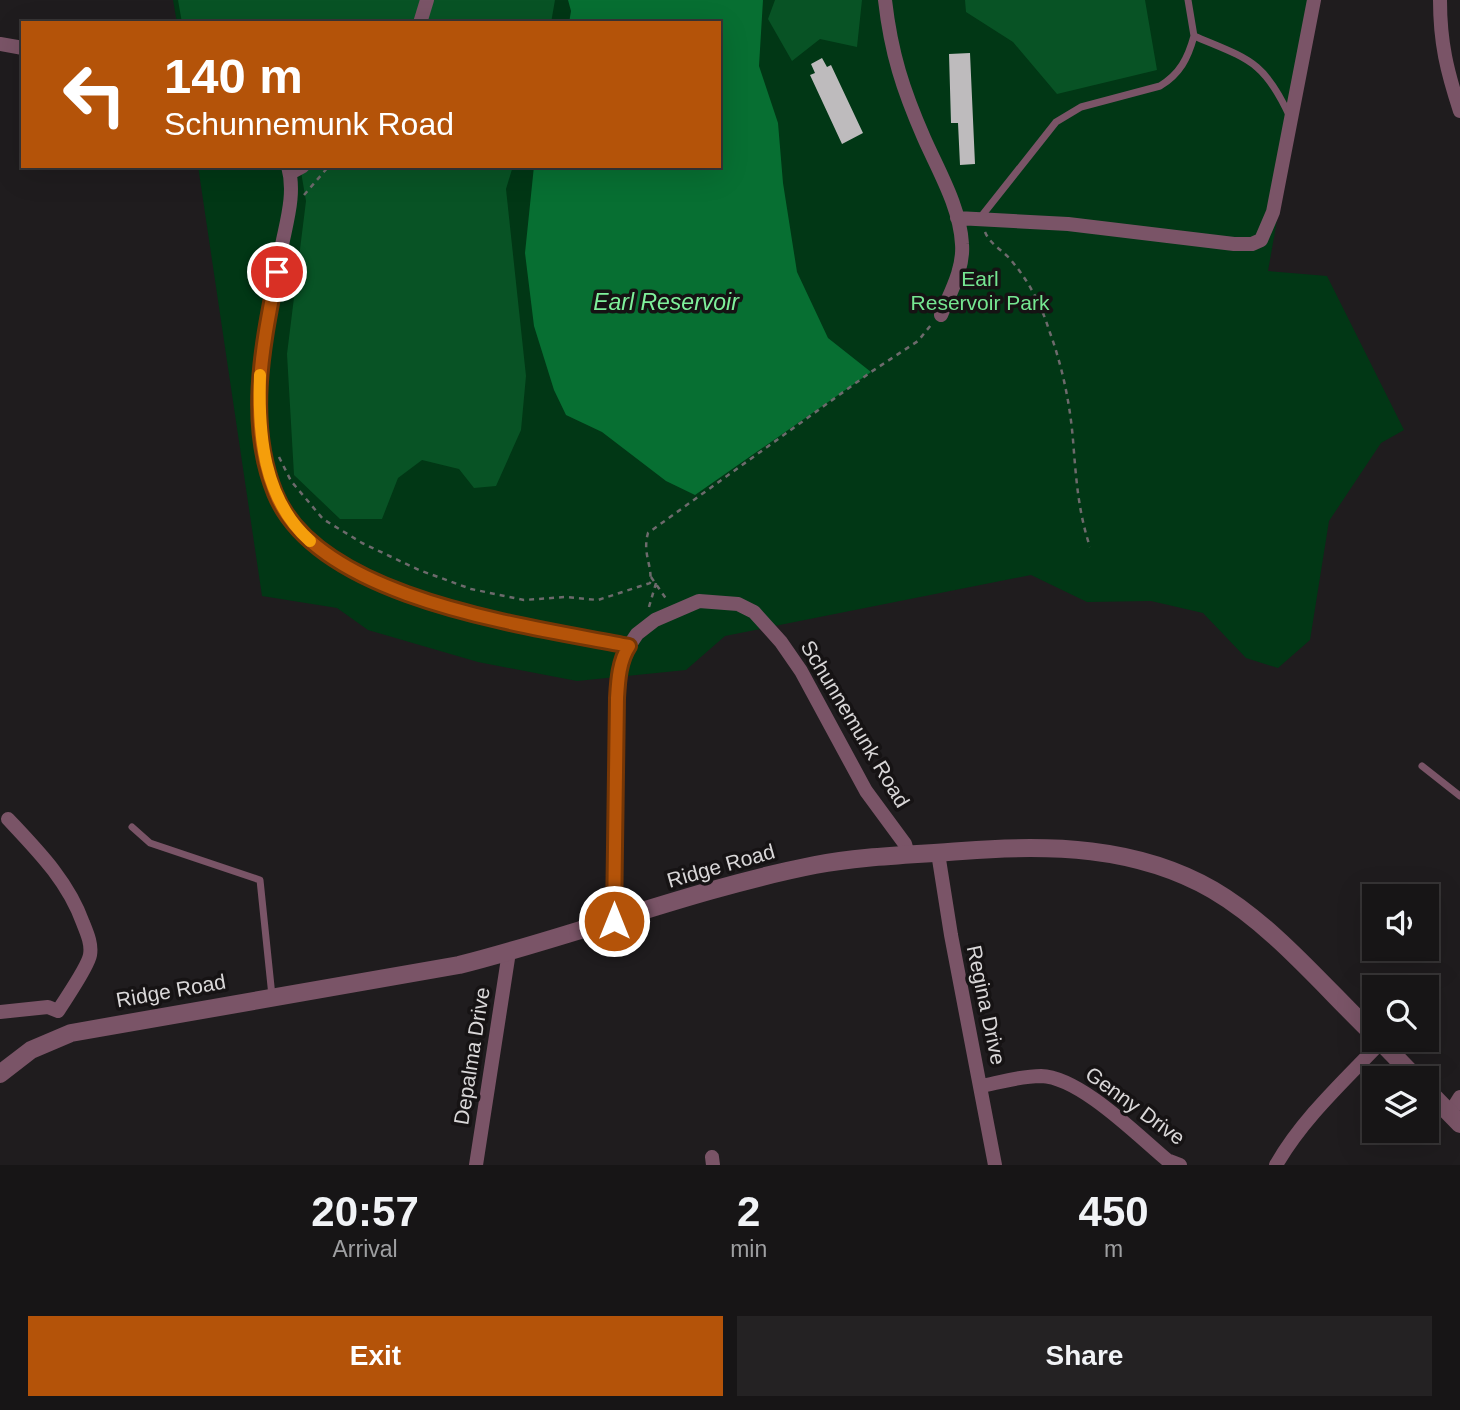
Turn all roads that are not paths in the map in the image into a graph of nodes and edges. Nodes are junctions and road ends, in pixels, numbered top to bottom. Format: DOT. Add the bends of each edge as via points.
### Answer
graph roads {
  1 [pos="427,0"];
  2 [pos="885,0"];
  3 [pos="1188,0"];
  4 [pos="1314,0"];
  5 [pos="1440,0"];
  6 [pos="421,21"];
  7 [pos="1194,36"];
  8 [pos="0,44"];
  9 [pos="21,48"];
  10 [pos="1460,111"];
  11 [pos="1290,118"];
  12 [pos="294,168"];
  13 [pos="957,218"];
  14 [pos="980,219"];
  15 [pos="941,315"];
  16 [pos="629,646"];
  17 [pos="1422,766"];
  18 [pos="1460,796"];
  19 [pos="8,819"];
  20 [pos="132,827"];
  21 [pos="938,853"];
  22 [pos="908,854"];
  23 [pos="614,921"];
  24 [pos="509,952"];
  25 [pos="272,997"];
  26 [pos="58,1011"];
  27 [pos="0,1012"];
  28 [pos="1362,1023"];
  29 [pos="71,1033"];
  30 [pos="1366,1052"];
  31 [pos="1391,1052"];
  32 [pos="1404,1066"];
  33 [pos="0,1074"];
  34 [pos="982,1086"];
  35 [pos="1460,1097"];
  36 [pos="1439,1101"];
  37 [pos="1455,1118"];
  38 [pos="476,1165"];
  39 [pos="995,1165"];
  40 [pos="1180,1165"];
  41 [pos="1276,1165"];
  1 -- 6 [label="street"];
  2 -- 13 [label="street" via="898,74"];
  3 -- 7 [label="lane"];
  4 -- 11 [label="street"];
  5 -- 10 [label="street" via="1440,34"];
  7 -- 11 [label="lane" via="1260,67"];
  7 -- 14 [label="lane" via="1182,67 1170,80 1082,107 1056,122"];
  8 -- 9 [label="street"];
  11 -- 14 [label="street" via="1273,212 1265,236 1252,244"];
  12 -- 16 [label="street" via="260,366 259,404 262,445 274,492 298,530 319,550 366,577 420,597 471,614"];
  13 -- 14 [label="street"];
  13 -- 15 [label="street" via="961,267"];
  16 -- 22 [label="street, Schunnemunk Road" via="655,620 699,601 738,604 754,612 801,671 866,791"];
  16 -- 23 [label="street" via="618,679"];
  17 -- 18 [label="lane"];
  19 -- 26 [label="street" via="62,881 89,939 90,956"];
  20 -- 25 [label="lane" via="150,843 260,880"];
  21 -- 22 [label="street, Ridge Road"];
  21 -- 28 [label="street, Ridge Road" via="1088,849 1178,873 1215,891 1275,936"];
  21 -- 34 [label="street, Regina Drive"];
  22 -- 23 [label="street, Ridge Road" via="816,865 754,879"];
  23 -- 24 [label="street, Ridge Road"];
  24 -- 25 [label="street, Ridge Road"];
  24 -- 38 [label="street, Depalma Drive"];
  25 -- 29 [label="street, Ridge Road"];
  26 -- 27 [label="street" via="48,1007"];
  26 -- 29 [label="street"];
  29 -- 33 [label="street, Ridge Road" via="31,1050"];
  30 -- 41 [label="street" via="1314,1111"];
  31 -- 32 [label="street, Ridge Road"];
  34 -- 39 [label="street, Regina Drive"];
  34 -- 40 [label="street, Genny Drive" via="1044,1076 1071,1084 1167,1160"];
  35 -- 37 [label="street"];
  36 -- 37 [label="street"];
}
